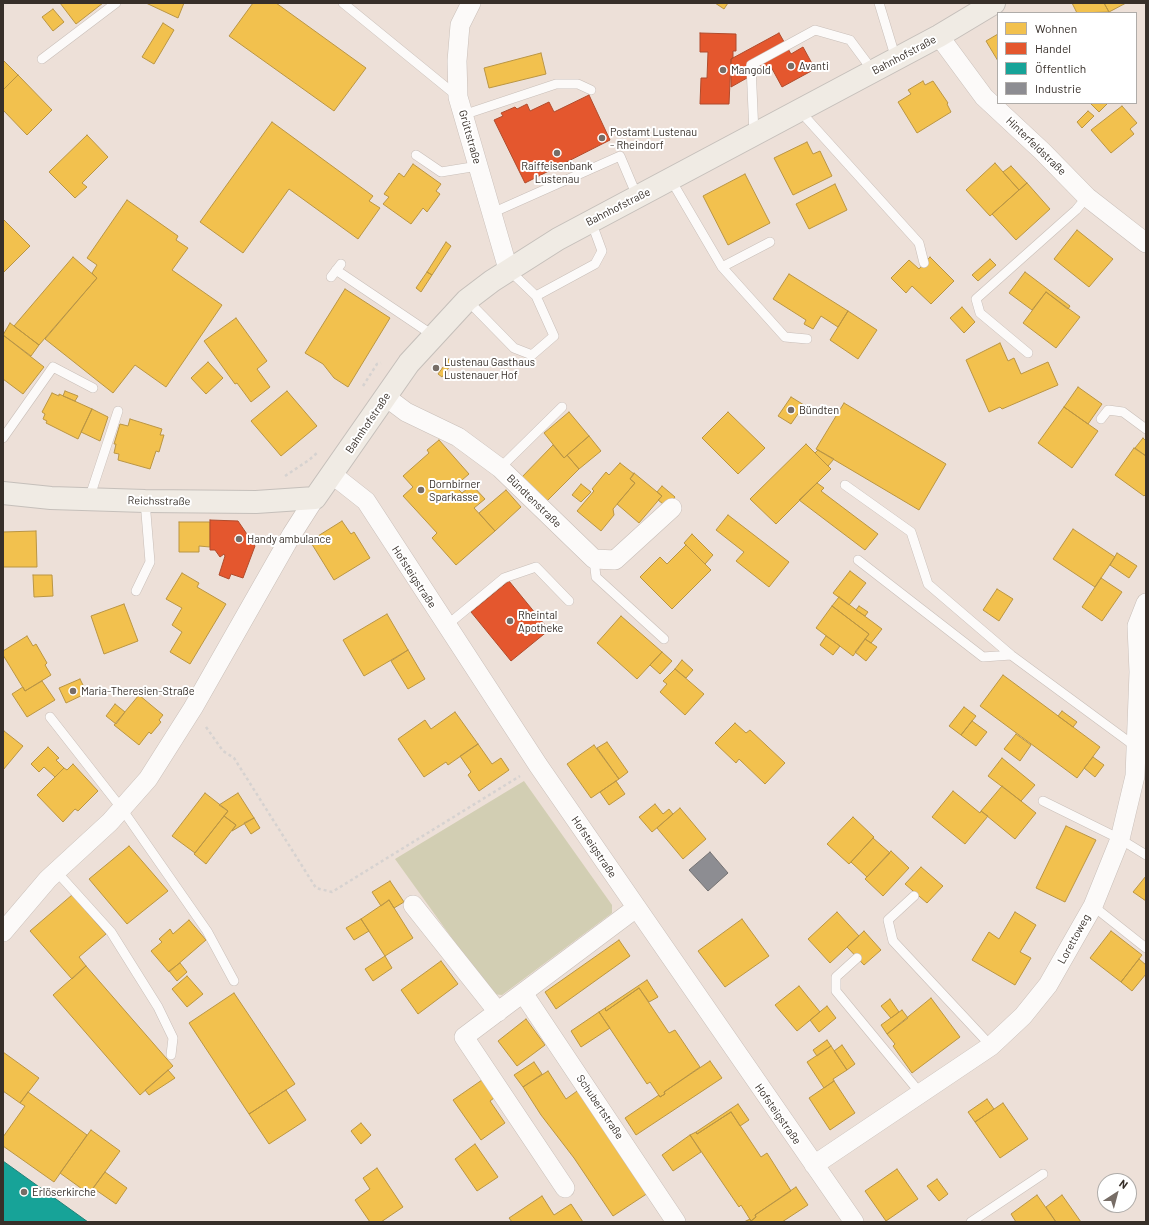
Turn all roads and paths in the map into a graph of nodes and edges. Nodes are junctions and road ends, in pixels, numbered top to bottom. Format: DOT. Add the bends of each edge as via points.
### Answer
graph roads {
  1 [pos="116,3"];
  2 [pos="343,3"];
  3 [pos="471,3"];
  4 [pos="879,3"];
  5 [pos="994,3"];
  6 [pos="939,36"];
  7 [pos="896,58"];
  8 [pos="42,59"];
  9 [pos="873,71"];
  10 [pos="592,90"];
  11 [pos="458,97"];
  12 [pos="799,110"];
  13 [pos="463,115"];
  14 [pos="754,135"];
  15 [pos="416,155"];
  16 [pos="478,166"];
  17 [pos="671,180"];
  18 [pos="638,197"];
  19 [pos="1086,197"];
  20 [pos="492,213"];
  21 [pos="591,221"];
  22 [pos="770,242"];
  23 [pos="1146,243"];
  24 [pos="924,263"];
  25 [pos="722,267"];
  26 [pos="336,270"];
  27 [pos="508,270"];
  28 [pos="536,296"];
  29 [pos="468,300"];
  30 [pos="434,336"];
  31 [pos="807,339"];
  32 [pos="1028,353"];
  33 [pos="377,364"];
  34 [pos="93,388"];
  35 [pos="361,388"];
  36 [pos="386,397"];
  37 [pos="562,407"];
  38 [pos="118,412"];
  39 [pos="1101,419"];
  40 [pos="1146,429"];
  41 [pos="3,438"];
  42 [pos="319,451"];
  43 [pos="500,468"];
  44 [pos="333,475"];
  45 [pos="280,478"];
  46 [pos="845,484"];
  47 [pos="3,493"];
  48 [pos="315,498"];
  49 [pos="89,499"];
  50 [pos="145,501"];
  51 [pos="672,508"];
  52 [pos="594,559"];
  53 [pos="858,560"];
  54 [pos="136,591"];
  55 [pos="569,601"];
  56 [pos="1146,603"];
  57 [pos="446,626"];
  58 [pos="664,639"];
  59 [pos="1011,655"];
  60 [pos="1142,675"];
  61 [pos="50,718"];
  62 [pos="206,726"];
  63 [pos="1136,747"];
  64 [pos="527,772"];
  65 [pos="1042,801"];
  66 [pos="122,809"];
  67 [pos="1120,839"];
  68 [pos="1146,855"];
  69 [pos="56,872"];
  70 [pos="914,896"];
  71 [pos="413,904"];
  72 [pos="1093,906"];
  73 [pos="636,908"];
  74 [pos="3,932"];
  75 [pos="1146,948"];
  76 [pos="857,958"];
  77 [pos="234,981"];
  78 [pos="523,993"];
  79 [pos="498,1012"];
  80 [pos="991,1046"];
  81 [pos="171,1055"];
  82 [pos="921,1094"];
  83 [pos="814,1165"];
  84 [pos="1043,1174"];
  85 [pos="565,1188"];
  86 [pos="676,1222"];
  87 [pos="854,1222"];
  88 [pos="971,1222"];
  1 -- 8 [label="lane"];
  2 -- 11 [label="lane"];
  3 -- 11 [label="street, Grüttstraße" via="460,25"];
  4 -- 7 [label="lane"];
  5 -- 6 [label="main road, Bahnhofstraße"];
  6 -- 7 [label="main road, Bahnhofstraße"];
  6 -- 19 [label="street, Hinterfeldstraße" via="984,97 1042,151"];
  7 -- 9 [label="main road, Bahnhofstraße"];
  9 -- 12 [label="main road, Bahnhofstraße"];
  9 -- 14 [label="lane" via="850,40 816,30 751,65"];
  10 -- 13 [label="lane" via="578,84 556,84"];
  11 -- 13 [label="street, Grüttstraße"];
  12 -- 14 [label="main road, Bahnhofstraße"];
  12 -- 24 [label="lane" via="919,243"];
  13 -- 16 [label="street, Grüttstraße"];
  14 -- 17 [label="main road, Bahnhofstraße"];
  15 -- 16 [label="lane" via="441,172"];
  16 -- 20 [label="street, Grüttstraße"];
  17 -- 18 [label="main road, Bahnhofstraße"];
  17 -- 25 [label="lane"];
  18 -- 20 [label="lane" via="620,156"];
  18 -- 21 [label="main road, Bahnhofstraße"];
  19 -- 23 [label="street, Hinterfeldstraße"];
  19 -- 32 [label="lane" via="1076,210 976,299 980,313"];
  20 -- 27 [label="street, Grüttstraße"];
  21 -- 27 [label="main road, Bahnhofstraße"];
  21 -- 28 [label="lane" via="602,251 594,264"];
  22 -- 25 [label="lane"];
  25 -- 31 [label="lane" via="785,337"];
  26 -- 30 [label="lane"];
  27 -- 28 [label="lane"];
  27 -- 29 [label="main road, Bahnhofstraße"];
  28 -- 29 [label="lane" via="554,336 532,355 514,348"];
  29 -- 30 [label="main road, Bahnhofstraße"];
  30 -- 36 [label="main road, Bahnhofstraße" via="409,363"];
  33 -- 35 [label="path"];
  34 -- 41 [label="lane" via="53,367"];
  36 -- 43 [label="street, Bündtenstraße" via="406,412 458,437"];
  36 -- 44 [label="main road, Bahnhofstraße"];
  37 -- 43 [label="lane"];
  38 -- 49 [label="lane"];
  39 -- 40 [label="lane" via="1108,410 1123,412"];
  42 -- 45 [label="path"];
  43 -- 52 [label="street, Bündtenstraße"];
  44 -- 48 [label="main road, Bahnhofstraße"];
  44 -- 57 [label="street, Hofsteigstraße" via="366,501"];
  46 -- 59 [label="lane" via="911,532 928,584"];
  47 -- 49 [label="main road, Reichsstraße"];
  48 -- 50 [label="main road, Reichsstraße" via="256,502"];
  48 -- 66 [label="street" via="193,708 148,779"];
  49 -- 50 [label="main road, Reichsstraße"];
  50 -- 54 [label="lane" via="150,562"];
  51 -- 52 [label="street" via="615,560"];
  52 -- 58 [label="lane" via="596,577"];
  53 -- 59 [label="lane" via="983,657"];
  55 -- 57 [label="lane" via="536,568 504,578"];
  56 -- 60 [label="street, Lorettoweg" via="1137,626"];
  57 -- 73 [label="street, Hofsteigstraße"];
  59 -- 63 [label="lane"];
  60 -- 63 [label="street, Lorettoweg"];
  61 -- 66 [label="lane"];
  62 -- 64 [label="path" via="224,751 234,758 316,888 332,892"];
  63 -- 67 [label="street, Lorettoweg" via="1135,776"];
  65 -- 67 [label="lane"];
  66 -- 69 [label="street"];
  66 -- 77 [label="lane" via="207,931"];
  67 -- 68 [label="lane"];
  67 -- 72 [label="street, Lorettoweg"];
  69 -- 74 [label="street"];
  69 -- 81 [label="lane" via="111,932 158,1007 173,1038"];
  70 -- 80 [label="lane" via="888,920 893,941"];
  71 -- 79 [label="street"];
  72 -- 75 [label="lane"];
  72 -- 80 [label="street, Lorettoweg" via="1048,985 1023,1016"];
  73 -- 78 [label="street"];
  73 -- 83 [label="street, Hofsteigstraße"];
  76 -- 82 [label="lane" via="836,977 836,991"];
  78 -- 79 [label="street"];
  78 -- 86 [label="street, Schubertstraße"];
  79 -- 85 [label="street" via="464,1038"];
  80 -- 82 [label="street, Lorettoweg"];
  82 -- 83 [label="street, Lorettoweg"];
  83 -- 87 [label="street, Hofsteigstraße"];
  84 -- 88 [label="lane"];
}
